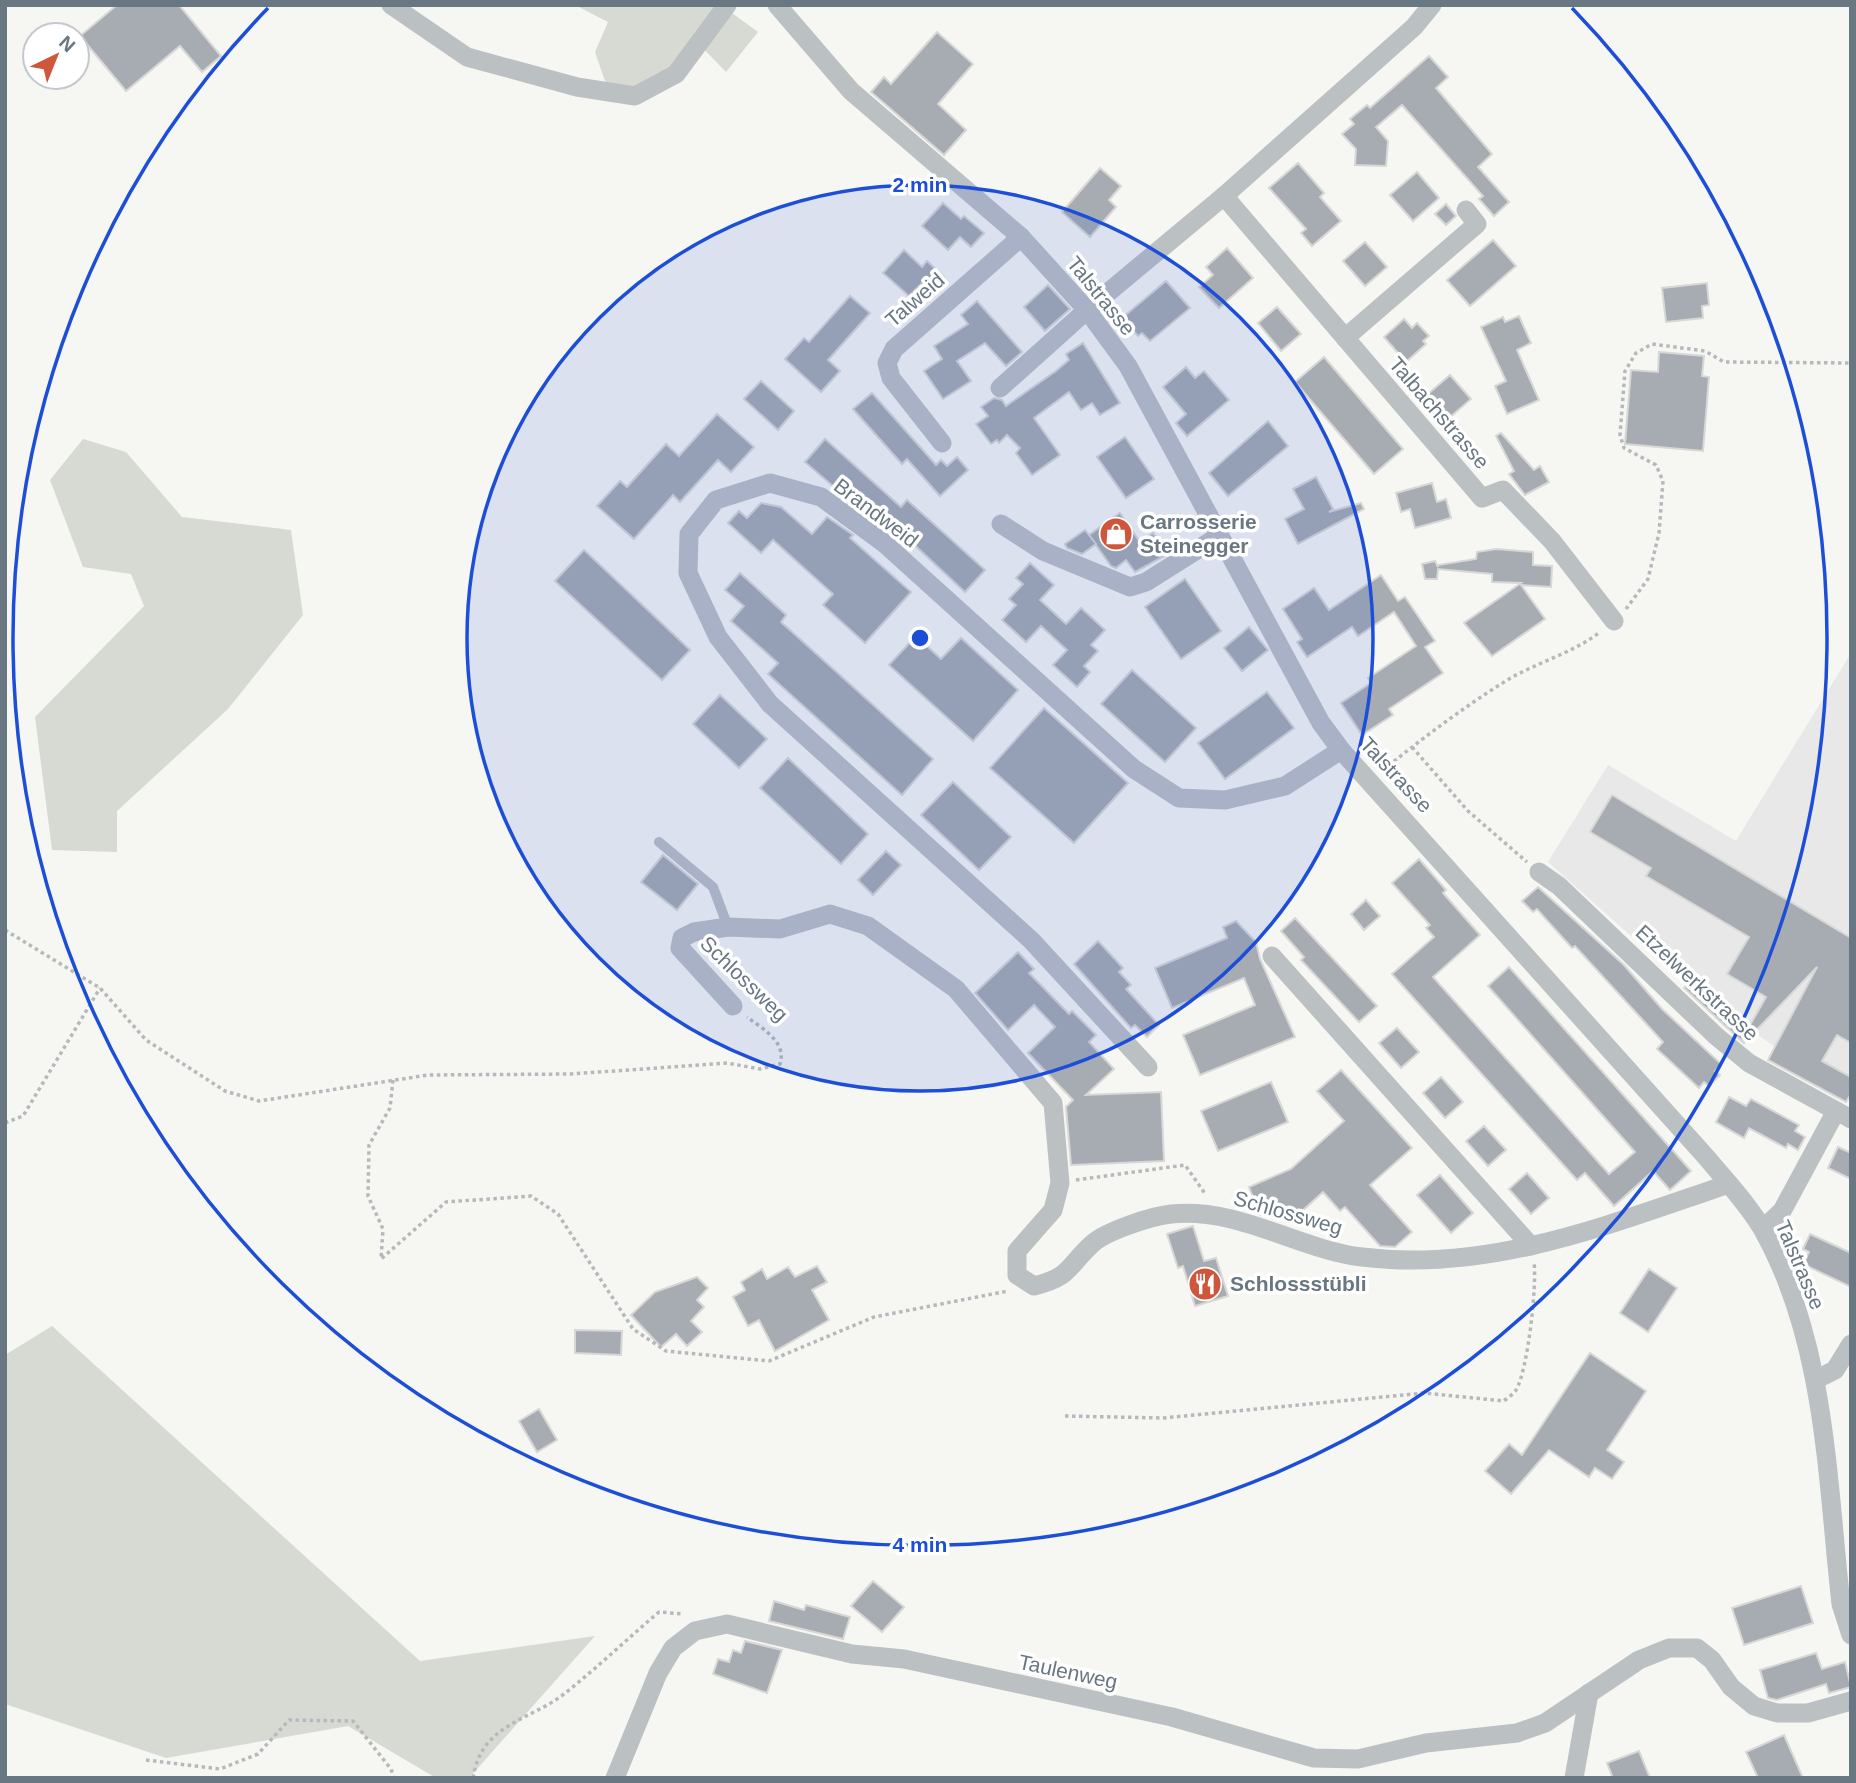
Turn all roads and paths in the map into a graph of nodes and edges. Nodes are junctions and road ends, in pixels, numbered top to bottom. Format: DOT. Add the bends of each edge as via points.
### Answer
graph roads {
  1 [pos="391,5"];
  2 [pos="727,5"];
  3 [pos="777,5"];
  4 [pos="1432,5"];
  5 [pos="1224,196"];
  6 [pos="1466,210"];
  7 [pos="1021,237"];
  8 [pos="1087,310"];
  9 [pos="1345,338"];
  10 [pos="1851,363"];
  11 [pos="1000,388"];
  12 [pos="943,443"];
  13 [pos="1001,524"];
  14 [pos="1219,536"];
  15 [pos="1614,621"];
  16 [pos="1412,747"];
  17 [pos="1341,750"];
  18 [pos="1370,780"];
  19 [pos="659,842"];
  20 [pos="1539,872"];
  21 [pos="728,927"];
  22 [pos="5,930"];
  23 [pos="1272,956"];
  24 [pos="100,988"];
  25 [pos="733,1006"];
  26 [pos="1148,1067"];
  27 [pos="393,1080"];
  28 [pos="1846,1115"];
  29 [pos="5,1123"];
  30 [pos="1060,1183"];
  31 [pos="1729,1184"];
  32 [pos="1198,1214"];
  33 [pos="1762,1229"];
  34 [pos="1531,1246"];
  35 [pos="1034,1286"];
  36 [pos="1851,1343"];
  37 [pos="1815,1380"];
  38 [pos="1065,1416"];
  39 [pos="1846,1603"];
  40 [pos="685,1614"];
  41 [pos="1851,1635"];
  42 [pos="1589,1693"];
  43 [pos="1851,1701"];
  44 [pos="146,1760"];
  45 [pos="394,1778"];
  46 [pos="473,1778"];
  47 [pos="615,1778"];
  48 [pos="1574,1778"];
  1 -- 2 [label="street" via="467,57 577,87 635,96 676,74"];
  3 -- 7 [label="street, Talstrasse" via="850,91"];
  4 -- 5 [label="street" via="1414,27"];
  5 -- 8 [label="street"];
  5 -- 9 [label="street, Talbachstrasse"];
  6 -- 9 [label="street" via="1477,224"];
  7 -- 8 [label="street, Talstrasse"];
  7 -- 12 [label="street, Talweid" via="894,349 887,363 891,378"];
  8 -- 11 [label="street"];
  8 -- 14 [label="street, Talstrasse" via="1128,366"];
  9 -- 15 [label="street, Talbachstrasse" via="1482,498 1503,490 1552,541"];
  10 -- 15 [label="path" via="1724,362 1705,351 1652,344 1636,353 1625,371 1620,435 1624,448 1656,465 1663,481 1659,534 1648,579"];
  13 -- 14 [label="street" via="1043,551 1130,587 1146,582"];
  14 -- 17 [label="street, Talstrasse" via="1321,723"];
  15 -- 16 [label="path" via="1587,642 1510,679"];
  16 -- 18 [label="path"];
  16 -- 20 [label="path" via="1468,811"];
  17 -- 18 [label="street, Talstrasse"];
  17 -- 26 [label="street, Brandweid" via="1285,786 1225,800 1180,798 1134,769 884,543 821,497 770,483 716,500 689,534 688,573 696,591 719,637 770,704 1031,940"];
  18 -- 31 [label="street, Talstrasse"];
  19 -- 21 [label="lane" via="713,887"];
  20 -- 28 [label="street, Etzelwerkstrasse" via="1749,1063"];
  21 -- 25 [label="street, Schlossweg" via="694,932 682,938 680,948"];
  21 -- 30 [label="street, Schlossweg" via="780,929 830,914 868,926 956,989 1053,1103"];
  22 -- 24 [label="path, Schlossweg"];
  23 -- 34 [label="street"];
  24 -- 27 [label="path, Schlossweg" via="146,1040 225,1091 259,1101"];
  24 -- 29 [label="path" via="23,1116"];
  25 -- 27 [label="path, Schlossweg" via="780,1044 780,1064 760,1069 727,1063"];
  27 -- 35 [label="path" via="390,1108 369,1145 368,1196 383,1229 381,1259 446,1202 531,1196 558,1214 633,1329 666,1351 769,1361 874,1317"];
  28 -- 33 [label="street, Etzelwerkstrasse" via="1782,1212"];
  30 -- 32 [label="path" via="1185,1165 1206,1196"];
  30 -- 35 [label="street, Schlossweg" via="1053,1210 1017,1251 1017,1275"];
  31 -- 33 [label="street, Talstrasse"];
  31 -- 34 [label="street, Schlossweg" via="1572,1237"];
  32 -- 34 [label="street, Schlossweg" via="1244,1221 1359,1257 1474,1258"];
  32 -- 35 [label="street, Schlossweg" via="1170,1214 1127,1226 1093,1242 1058,1280"];
  33 -- 37 [label="street, Talstrasse" via="1797,1307"];
  34 -- 38 [label="path" via="1537,1282 1531,1328 1516,1390 1504,1401 1424,1393 1163,1418"];
  36 -- 37 [label="street" via="1835,1370"];
  37 -- 39 [label="street, Talstrasse"];
  39 -- 41 [label="street, Talstrasse"];
  40 -- 46 [label="path" via="659,1612 562,1696 508,1724 476,1758"];
  42 -- 43 [label="street, Taulenweg" via="1639,1660 1669,1648 1697,1648 1754,1706 1777,1713 1808,1713"];
  42 -- 47 [label="street, Taulenweg" via="1545,1723 1517,1733 1426,1743 1358,1759 1314,1758 1172,1717 904,1659 852,1654 727,1624 695,1631 673,1648 658,1673"];
  42 -- 48 [label="street"];
  44 -- 45 [label="path" via="220,1769 258,1754 289,1720 353,1721"];
}
